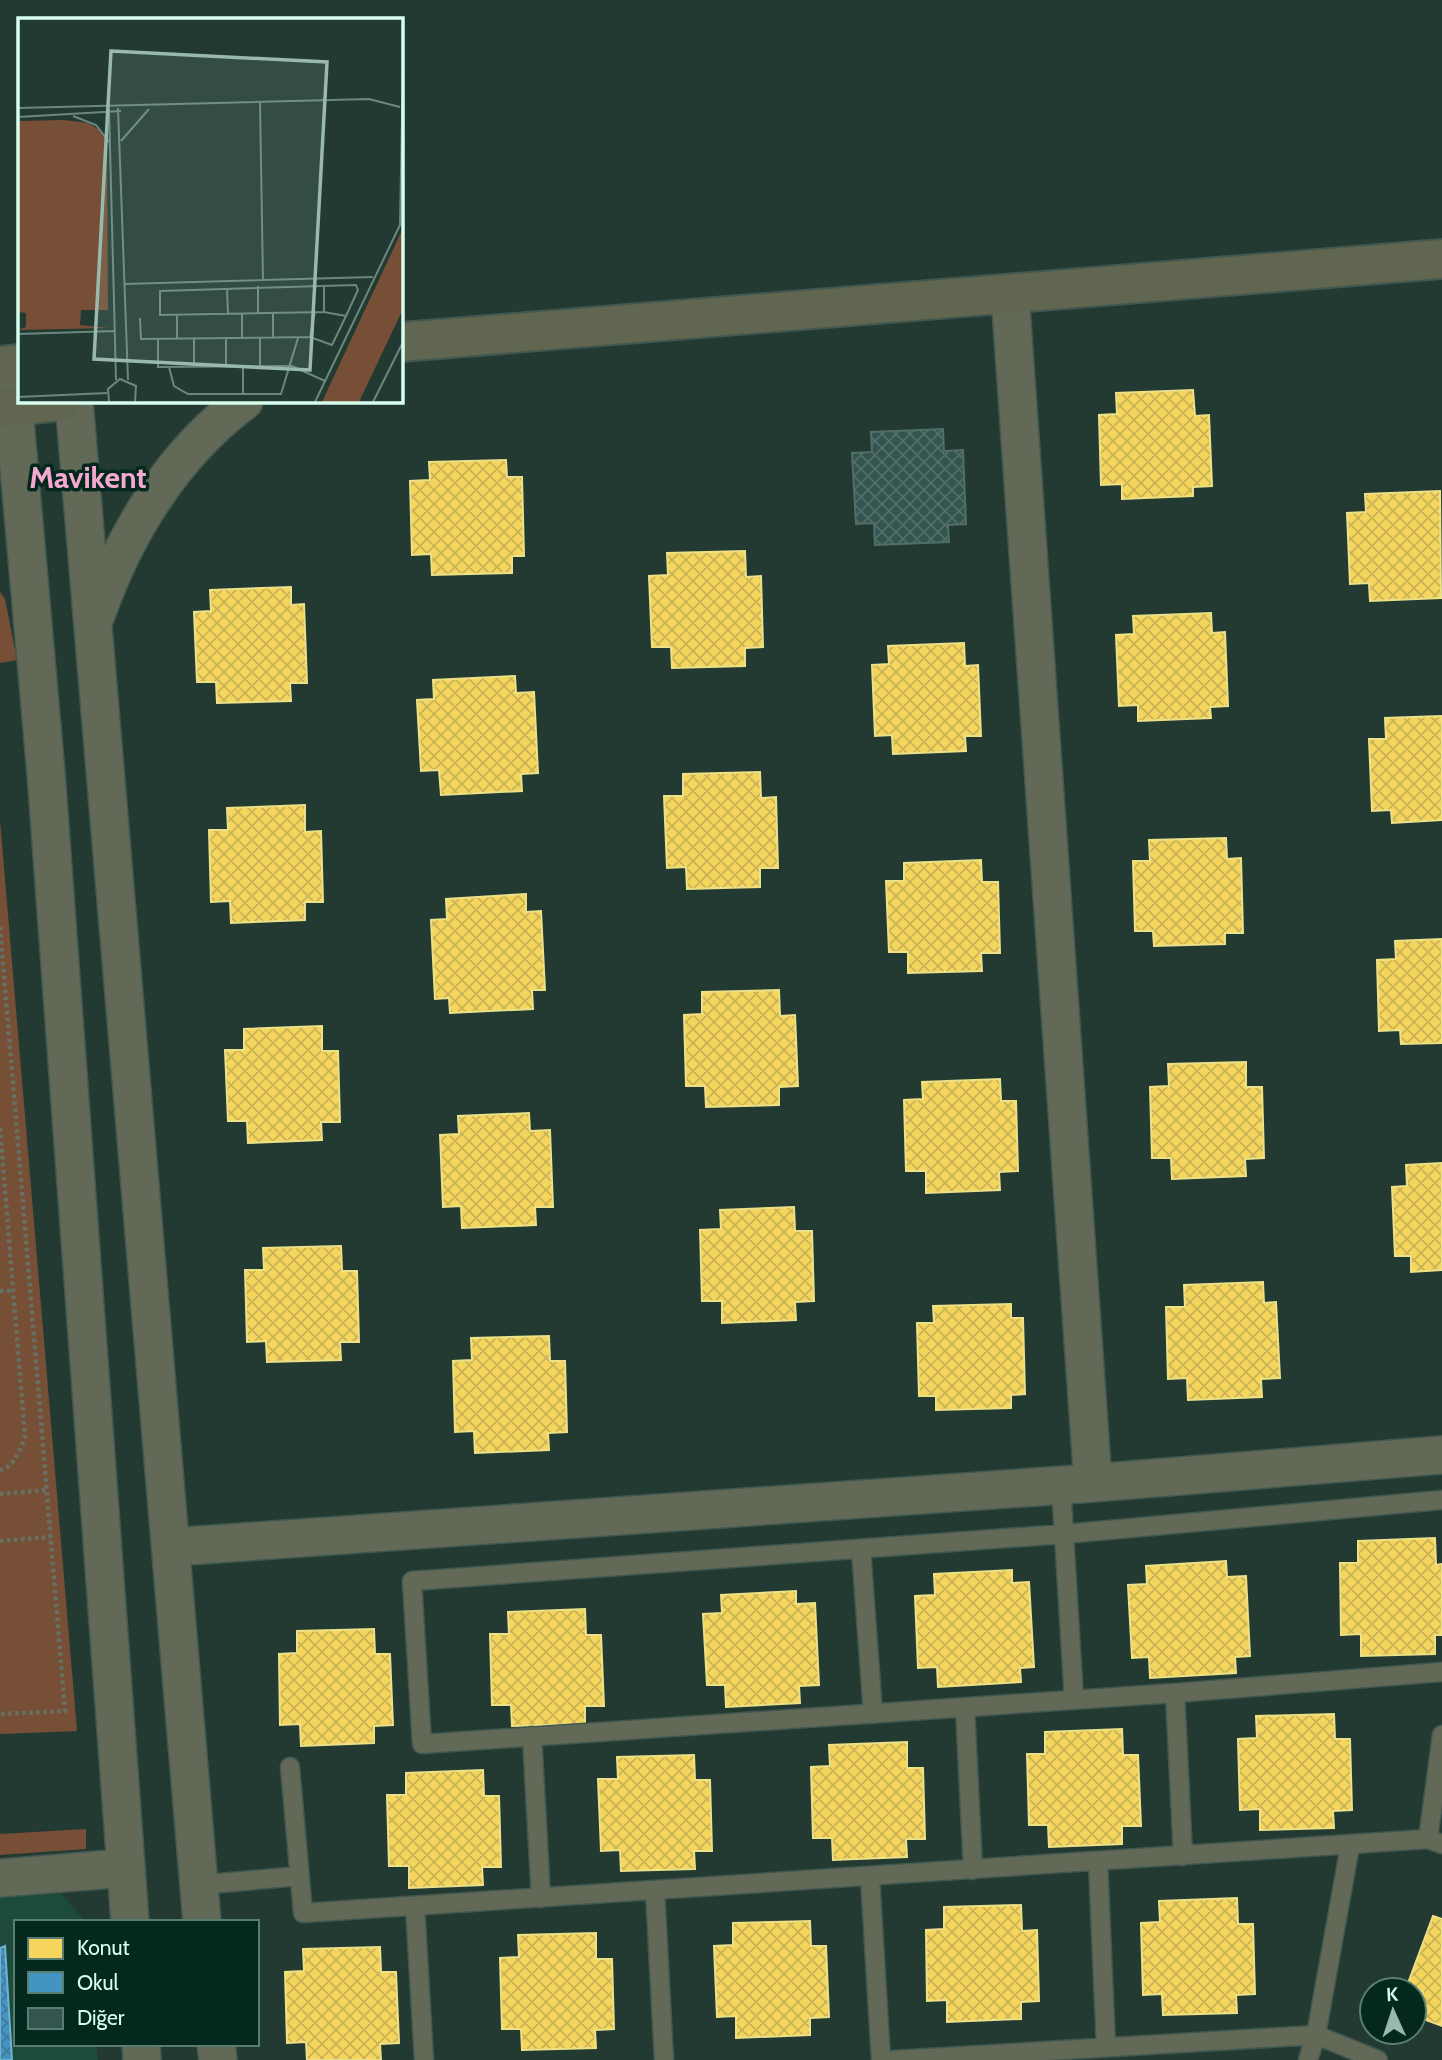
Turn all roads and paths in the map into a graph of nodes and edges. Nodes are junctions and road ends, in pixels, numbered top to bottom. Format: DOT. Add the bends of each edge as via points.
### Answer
graph roads {
  1 [pos="1442,259"];
  2 [pos="1010,294"];
  3 [pos="402,342"];
  4 [pos="10,365"];
  5 [pos="51,402"];
  6 [pos="74,402"];
  7 [pos="243,402"];
  8 [pos="7,406"];
  9 [pos="0,568"];
  10 [pos="31,618"];
  11 [pos="93,623"];
  12 [pos="0,927"];
  13 [pos="0,1128"];
  14 [pos="0,1291"];
  15 [pos="13,1291"];
  16 [pos="1442,1455"];
  17 [pos="0,1470"];
  18 [pos="1077,1484"];
  19 [pos="47,1490"];
  20 [pos="0,1494"];
  21 [pos="1442,1500"];
  22 [pos="1064,1534"];
  23 [pos="51,1537"];
  24 [pos="0,1541"];
  25 [pos="172,1547"];
  26 [pos="861,1549"];
  27 [pos="1442,1672"];
  28 [pos="1175,1693"];
  29 [pos="1074,1700"];
  30 [pos="965,1707"];
  31 [pos="0,1714"];
  32 [pos="873,1714"];
  33 [pos="1442,1735"];
  34 [pos="532,1736"];
  35 [pos="290,1767"];
  36 [pos="1435,1841"];
  37 [pos="1350,1846"];
  38 [pos="1183,1856"];
  39 [pos="1098,1862"];
  40 [pos="125,1868"];
  41 [pos="973,1870"];
  42 [pos="300,1876"];
  43 [pos="870,1877"];
  44 [pos="0,1878"];
  45 [pos="198,1885"];
  46 [pos="654,1890"];
  47 [pos="541,1898"];
  48 [pos="415,1906"];
  49 [pos="130,1920"];
  50 [pos="202,1920"];
  51 [pos="1316,2035"];
  52 [pos="1106,2047"];
  53 [pos="993,2057"];
  54 [pos="424,2060"];
  55 [pos="664,2060"];
  56 [pos="881,2060"];
  57 [pos="894,2060"];
  58 [pos="1308,2060"];
  59 [pos="1378,2060"];
  1 -- 2 [label="main road"];
  2 -- 3 [label="main road"];
  2 -- 18 [label="street"];
  4 -- 8 [label="street"];
  5 -- 8 [label="main road"];
  6 -- 11 [label="street"];
  7 -- 11 [label="street" via="207,433 151,501 122,550"];
  8 -- 10 [label="street"];
  9 -- 10 [label="street"];
  10 -- 40 [label="street"];
  11 -- 25 [label="street"];
  12 -- 19 [label="path"];
  13 -- 15 [label="path"];
  14 -- 15 [label="path"];
  15 -- 17 [label="path" via="25,1437 19,1455"];
  16 -- 18 [label="street"];
  18 -- 22 [label="lane"];
  18 -- 25 [label="street"];
  19 -- 20 [label="path"];
  19 -- 23 [label="path"];
  21 -- 22 [label="lane"];
  22 -- 26 [label="lane"];
  22 -- 29 [label="lane"];
  23 -- 24 [label="path"];
  23 -- 31 [label="path" via="65,1711"];
  25 -- 45 [label="street"];
  26 -- 32 [label="lane"];
  26 -- 34 [label="lane" via="412,1581 422,1744"];
  27 -- 28 [label="lane"];
  28 -- 29 [label="lane"];
  28 -- 38 [label="lane"];
  29 -- 30 [label="lane"];
  30 -- 32 [label="lane"];
  30 -- 41 [label="lane"];
  32 -- 34 [label="lane"];
  33 -- 36 [label="lane"];
  34 -- 47 [label="lane"];
  35 -- 42 [label="lane"];
  36 -- 37 [label="lane"];
  37 -- 38 [label="lane"];
  37 -- 51 [label="lane"];
  38 -- 39 [label="lane"];
  39 -- 41 [label="lane"];
  39 -- 52 [label="lane"];
  40 -- 44 [label="street"];
  40 -- 49 [label="street"];
  41 -- 43 [label="lane"];
  42 -- 45 [label="lane"];
  42 -- 48 [label="lane" via="303,1913"];
  43 -- 46 [label="lane"];
  43 -- 56 [label="lane"];
  45 -- 50 [label="street"];
  46 -- 47 [label="lane"];
  46 -- 55 [label="lane"];
  47 -- 48 [label="lane"];
  48 -- 54 [label="lane"];
  51 -- 52 [label="lane"];
  51 -- 58 [label="lane"];
  51 -- 59 [label="lane"];
  52 -- 53 [label="lane"];
  53 -- 57 [label="lane"];
}
